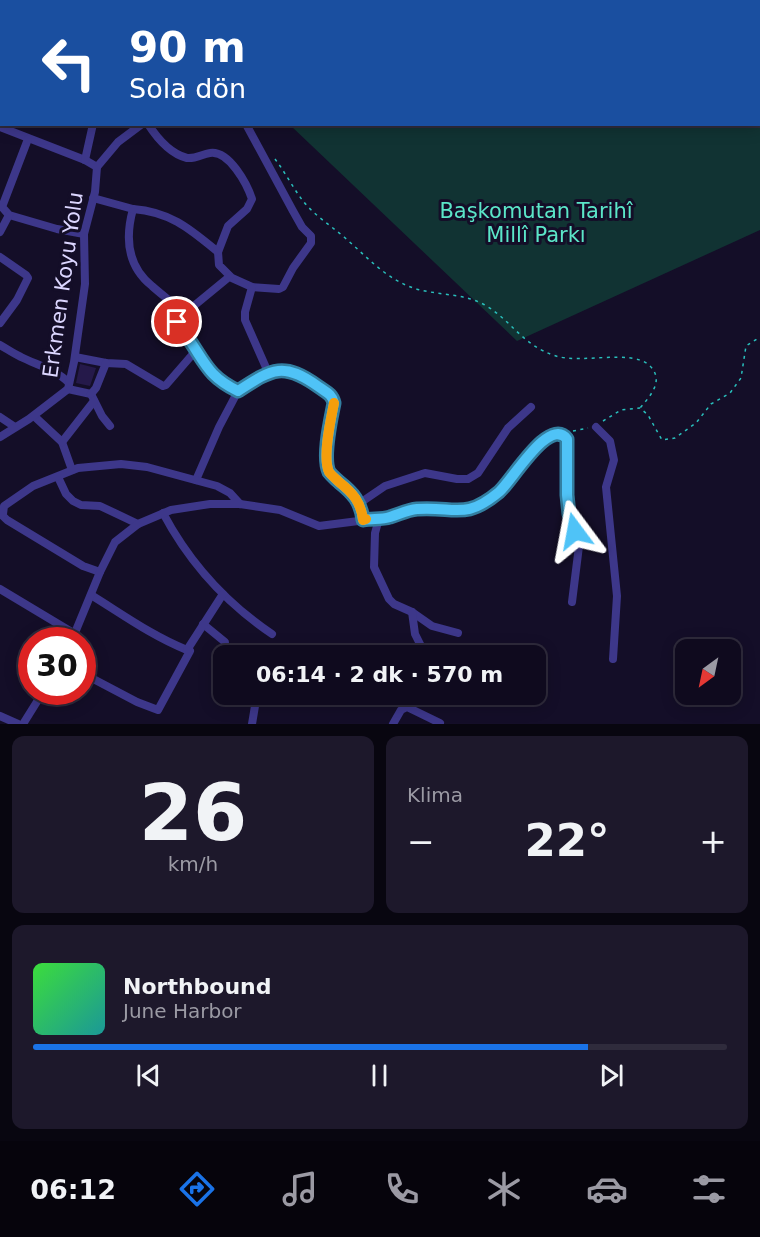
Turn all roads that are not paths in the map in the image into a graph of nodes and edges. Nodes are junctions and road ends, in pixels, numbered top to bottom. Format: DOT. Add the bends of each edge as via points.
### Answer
graph roads {
  1 [pos="93,126"];
  2 [pos="139,126"];
  3 [pos="149,126"];
  4 [pos="247,126"];
  5 [pos="0,127"];
  6 [pos="28,140"];
  7 [pos="85,160"];
  8 [pos="97,166"];
  9 [pos="93,198"];
  10 [pos="2,200"];
  11 [pos="133,209"];
  12 [pos="9,214"];
  13 [pos="0,232"];
  14 [pos="84,234"];
  15 [pos="218,252"];
  16 [pos="0,257"];
  17 [pos="229,277"];
  18 [pos="252,287"];
  19 [pos="184,314"];
  20 [pos="0,323"];
  21 [pos="0,345"];
  22 [pos="194,349"];
  23 [pos="75,357"];
  24 [pos="106,363"];
  25 [pos="268,372"];
  26 [pos="68,386"];
  27 [pos="238,391"];
  28 [pos="92,397"];
  29 [pos="531,407"];
  30 [pos="34,416"];
  31 [pos="0,417"];
  32 [pos="110,426"];
  33 [pos="596,426"];
  34 [pos="15,427"];
  35 [pos="0,437"];
  36 [pos="62,441"];
  37 [pos="72,470"];
  38 [pos="58,477"];
  39 [pos="196,480"];
  40 [pos="360,503"];
  41 [pos="240,504"];
  42 [pos="163,513"];
  43 [pos="1,514"];
  44 [pos="378,519"];
  45 [pos="363,520"];
  46 [pos="138,524"];
  47 [pos="100,572"];
  48 [pos="0,589"];
  49 [pos="91,594"];
  50 [pos="223,594"];
  51 [pos="572,602"];
  52 [pos="412,612"];
  53 [pos="203,624"];
  54 [pos="59,627"];
  55 [pos="78,627"];
  56 [pos="458,633"];
  57 [pos="272,634"];
  58 [pos="225,645"];
  59 [pos="420,645"];
  60 [pos="187,650"];
  61 [pos="613,659"];
  62 [pos="96,680"];
  63 [pos="35,705"];
  64 [pos="255,705"];
  65 [pos="0,716"];
  66 [pos="440,723"];
  67 [pos="18,724"];
  68 [pos="23,724"];
  69 [pos="252,724"];
  70 [pos="393,724"];
  1 -- 7 [label="street"];
  2 -- 8 [label="street, Erkmen Koyu Yolu" via="118,142"];
  3 -- 15 [label="street" via="184,157 212,152 223,156 248,186 252,199 228,226"];
  4 -- 18 [label="street" via="302,227 311,236 311,243 283,287"];
  5 -- 6 [label="street"];
  6 -- 7 [label="street"];
  6 -- 10 [label="street"];
  7 -- 8 [label="street"];
  8 -- 9 [label="street, Erkmen Koyu Yolu"];
  9 -- 11 [label="street"];
  9 -- 14 [label="street, Erkmen Koyu Yolu"];
  10 -- 12 [label="street" via="2,207"];
  11 -- 15 [label="street" via="181,222"];
  11 -- 19 [label="street" via="127,233 134,262 142,277"];
  12 -- 13 [label="street"];
  12 -- 14 [label="street"];
  14 -- 23 [label="street, Erkmen Koyu Yolu" via="85,284"];
  15 -- 17 [label="street" via="219,265"];
  16 -- 20 [label="street" via="28,278"];
  17 -- 18 [label="street"];
  17 -- 19 [label="street"];
  18 -- 25 [label="street" via="245,320"];
  19 -- 22 [label="street" via="177,322"];
  21 -- 26 [label="street" via="47,369"];
  22 -- 24 [label="street" via="163,386 126,364"];
  22 -- 27 [label="street" via="208,369"];
  23 -- 24 [label="street"];
  23 -- 26 [label="street, Erkmen Koyu Yolu"];
  24 -- 28 [label="street"];
  25 -- 27 [label="street"];
  25 -- 40 [label="street" via="294,372 333,396 327,465 330,474"];
  26 -- 28 [label="street"];
  26 -- 30 [label="street, Erkmen Koyu Yolu"];
  27 -- 39 [label="street"];
  28 -- 32 [label="street"];
  28 -- 36 [label="street"];
  29 -- 40 [label="street" via="508,428 478,473 468,479 425,473 385,486"];
  30 -- 34 [label="street, Erkmen Koyu Yolu"];
  30 -- 36 [label="street"];
  31 -- 34 [label="street"];
  33 -- 61 [label="street" via="610,441 614,460 606,487 617,596"];
  34 -- 35 [label="street, Erkmen Koyu Yolu"];
  36 -- 37 [label="street"];
  37 -- 38 [label="street"];
  37 -- 39 [label="street" via="121,464"];
  38 -- 43 [label="street" via="33,486 4,506"];
  38 -- 46 [label="street" via="73,501 100,506"];
  39 -- 41 [label="street" via="224,490"];
  40 -- 45 [label="street"];
  41 -- 42 [label="street" via="210,504"];
  41 -- 45 [label="street" via="280,510 319,525"];
  42 -- 46 [label="street"];
  42 -- 50 [label="street" via="199,570"];
  43 -- 47 [label="street" via="83,566"];
  44 -- 45 [label="street"];
  44 -- 51 [label="street" via="412,510 468,511 477,507 508,483 547,437 563,434 569,447 569,514 579,546"];
  44 -- 52 [label="street" via="374,567 389,599"];
  46 -- 47 [label="street" via="115,543"];
  47 -- 49 [label="street"];
  48 -- 54 [label="street"];
  49 -- 55 [label="street"];
  49 -- 60 [label="street"];
  50 -- 53 [label="street"];
  50 -- 57 [label="street"];
  52 -- 56 [label="street" via="432,626"];
  52 -- 59 [label="street"];
  53 -- 58 [label="street"];
  53 -- 60 [label="street"];
  60 -- 62 [label="street" via="190,651 158,710"];
  63 -- 68 [label="street"];
  64 -- 69 [label="street"];
  65 -- 67 [label="street"];
  66 -- 70 [label="street" via="407,707"];
}
